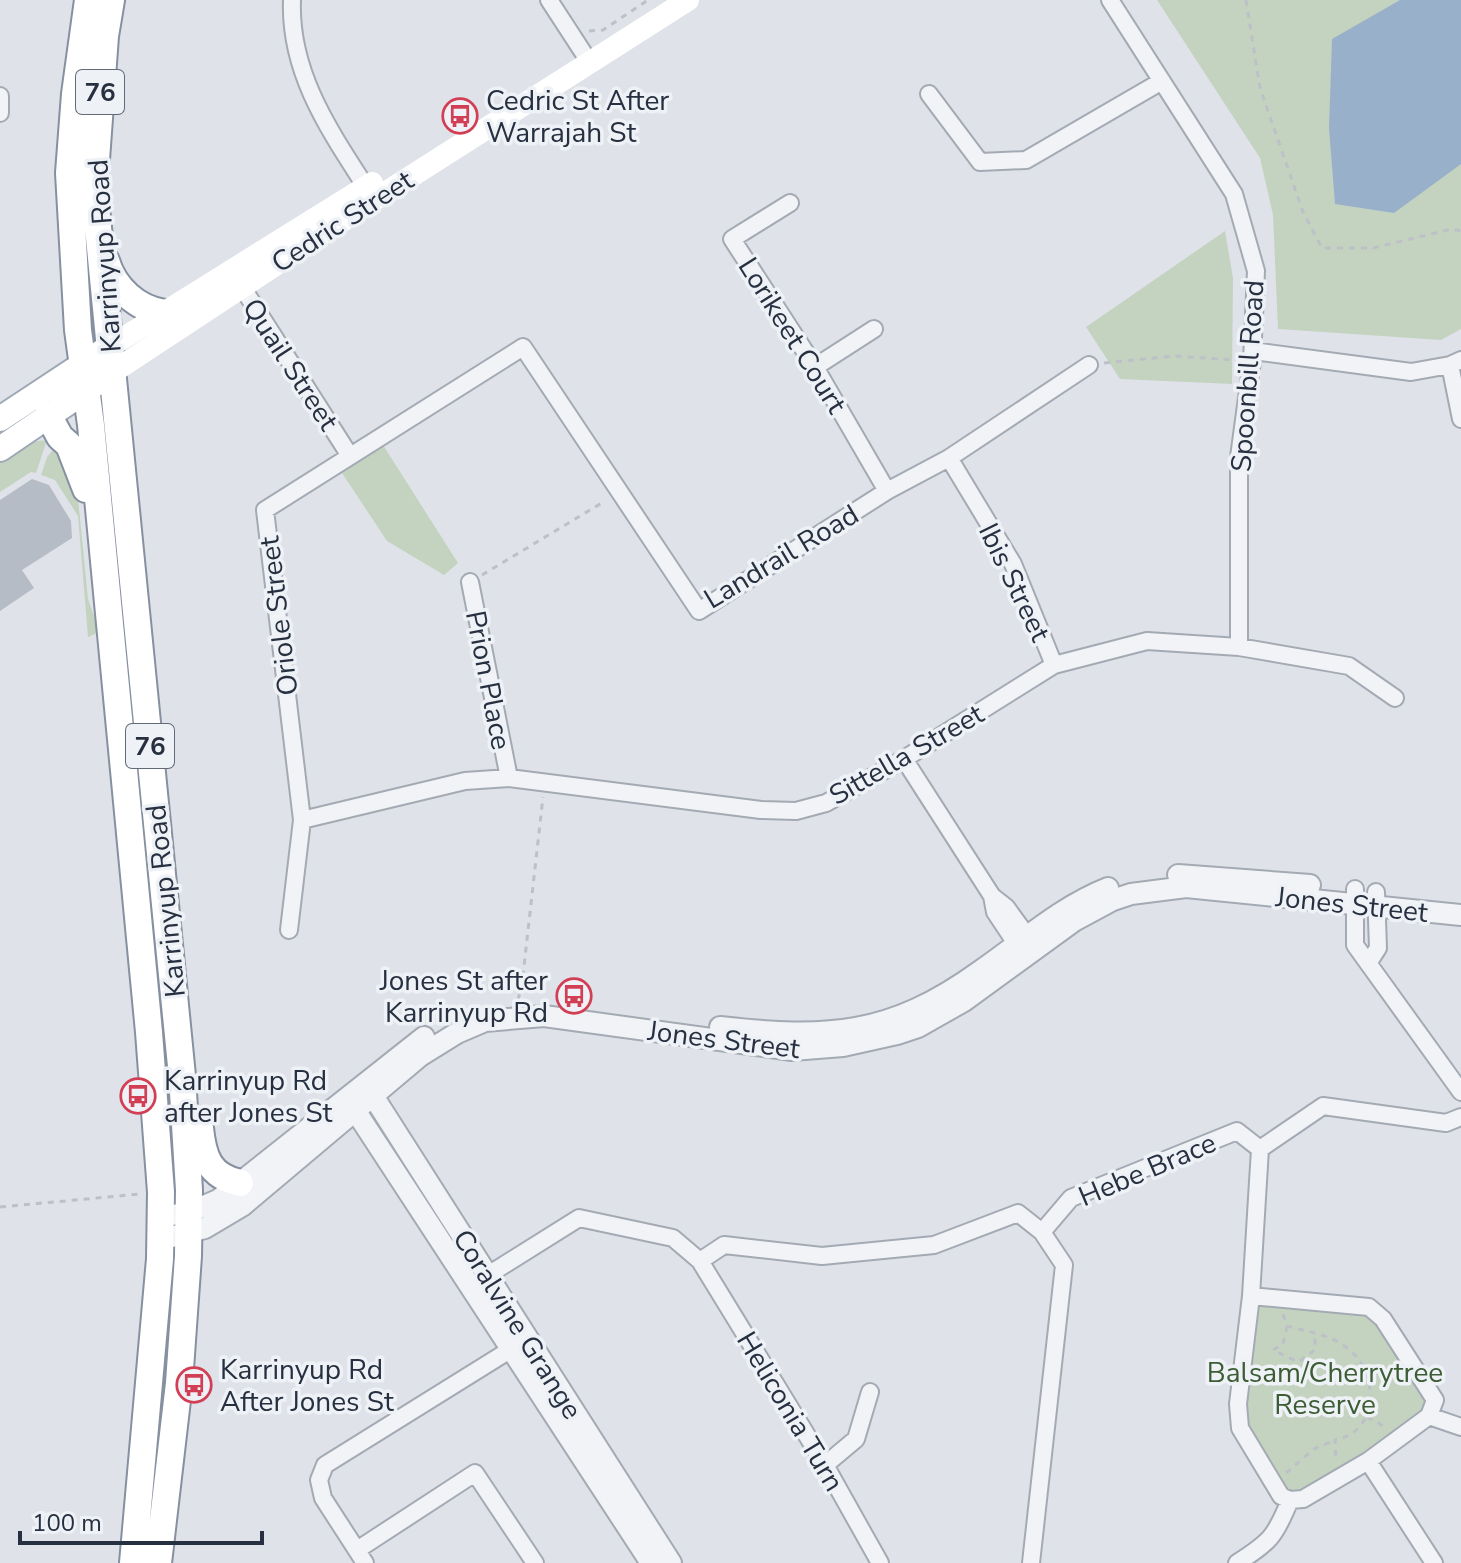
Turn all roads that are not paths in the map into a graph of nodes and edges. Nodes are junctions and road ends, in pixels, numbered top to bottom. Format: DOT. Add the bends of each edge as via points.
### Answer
graph roads {
  1 [pos="88,0"];
  2 [pos="111,0"];
  3 [pos="292,0"];
  4 [pos="549,0"];
  5 [pos="660,0"];
  6 [pos="688,0"];
  7 [pos="1110,0"];
  8 [pos="585,48"];
  9 [pos="1162,81"];
  10 [pos="929,94"];
  11 [pos="0,96"];
  12 [pos="0,113"];
  13 [pos="370,193"];
  14 [pos="790,203"];
  15 [pos="98,234"];
  16 [pos="237,279"];
  17 [pos="165,313"];
  18 [pos="874,329"];
  19 [pos="523,347"];
  20 [pos="1252,356"];
  21 [pos="111,360"];
  22 [pos="1456,363"];
  23 [pos="1089,365"];
  24 [pos="815,367"];
  25 [pos="84,377"];
  26 [pos="48,415"];
  27 [pos="0,419"];
  28 [pos="1461,419"];
  29 [pos="0,449"];
  30 [pos="350,456"];
  31 [pos="949,458"];
  32 [pos="887,491"];
  33 [pos="102,543"];
  34 [pos="470,582"];
  35 [pos="1239,647"];
  36 [pos="1054,665"];
  37 [pos="1395,698"];
  38 [pos="904,759"];
  39 [pos="509,778"];
  40 [pos="302,820"];
  41 [pos="1365,898"];
  42 [pos="1461,902"];
  43 [pos="1461,915"];
  44 [pos="289,930"];
  45 [pos="1026,946"];
  46 [pos="182,1076"];
  47 [pos="370,1091"];
  48 [pos="1461,1092"];
  49 [pos="352,1105"];
  50 [pos="1461,1117"];
  51 [pos="1260,1149"];
  52 [pos="240,1183"];
  53 [pos="189,1223"];
  54 [pos="160,1228"];
  55 [pos="1042,1232"];
  56 [pos="700,1261"];
  57 [pos="488,1275"];
  58 [pos="1251,1296"];
  59 [pos="513,1348"];
  60 [pos="870,1392"];
  61 [pos="1429,1416"];
  62 [pos="1461,1427"];
  63 [pos="1368,1461"];
  64 [pos="825,1465"];
  65 [pos="1290,1500"];
  66 [pos="361,1557"];
  67 [pos="133,1563"];
  68 [pos="158,1563"];
  69 [pos="535,1563"];
  70 [pos="651,1563"];
  71 [pos="671,1563"];
  72 [pos="880,1563"];
  73 [pos="1031,1563"];
  74 [pos="1237,1563"];
  75 [pos="1434,1563"];
  1 -- 25 [label="highway, Karrinyup Road / 76" via="69,173"];
  2 -- 15 [label="highway, Karrinyup Road / 76" via="94,187"];
  3 -- 13 [label="street" via="306,85"];
  4 -- 8 [label="street"];
  5 -- 8 [label="main road, Cedric Street"];
  6 -- 8 [label="main road, Cedric Street"];
  7 -- 9 [label="street, Spoonbill Road"];
  8 -- 13 [label="main road, Cedric Street"];
  9 -- 10 [label="street" via="1026,160 980,162"];
  9 -- 20 [label="street, Spoonbill Road" via="1234,194 1256,271"];
  11 -- 12 [label="street"];
  13 -- 16 [label="main road, Cedric Street"];
  14 -- 24 [label="street, Lorikeet Court" via="732,239"];
  15 -- 17 [label="highway" via="120,288 137,304"];
  15 -- 21 [label="highway, Karrinyup Road / 76"];
  16 -- 17 [label="main road, Cedric Street"];
  16 -- 21 [label="main road, Cedric Street"];
  16 -- 30 [label="street, Quail Street"];
  17 -- 21 [label="main road, Cedric Street"];
  18 -- 24 [label="street"];
  19 -- 30 [label="street, Oriole Street"];
  19 -- 32 [label="street, Landrail Road" via="699,611"];
  20 -- 22 [label="street" via="1411,372"];
  20 -- 35 [label="street, Spoonbill Road" via="1239,457"];
  21 -- 25 [label="main road, Cedric Street"];
  21 -- 46 [label="highway, Karrinyup Road / 76"];
  22 -- 28 [label="street"];
  23 -- 31 [label="street, Landrail Road"];
  24 -- 32 [label="street, Lorikeet Court"];
  25 -- 26 [label="main road, Cedric Street"];
  25 -- 27 [label="main road, Cedric Street"];
  25 -- 33 [label="highway, Karrinyup Road / 76"];
  26 -- 29 [label="main road, Cedric Street"];
  26 -- 33 [label="highway" via="76,459"];
  30 -- 40 [label="street, Oriole Street" via="265,510"];
  31 -- 32 [label="street, Landrail Road"];
  31 -- 36 [label="street, Ibis Street" via="1013,564"];
  33 -- 54 [label="highway, Karrinyup Road / 76" via="149,1032"];
  34 -- 39 [label="street, Prion Place"];
  35 -- 36 [label="street, Sittella Street" via="1147,641"];
  35 -- 37 [label="street, Sittella Street" via="1349,666"];
  36 -- 38 [label="street, Sittella Street"];
  38 -- 39 [label="street, Sittella Street" via="826,803 796,811"];
  38 -- 45 [label="street" via="992,896 995,912"];
  39 -- 40 [label="street, Sittella Street" via="465,781"];
  40 -- 44 [label="street, Oriole Street"];
  41 -- 42 [label="street, Jones Street"];
  41 -- 43 [label="street, Jones Street"];
  41 -- 45 [label="street, Jones Street" via="1204,875 1148,878 1082,900"];
  41 -- 48 [label="street" via="1378,948 1369,962"];
  45 -- 47 [label="street, Jones Street" via="923,1007 828,1033 780,1034 564,1006 517,1004 478,1011 432,1031"];
  45 -- 47 [label="street, Jones Street" via="954,1008 918,1027 874,1040 792,1050 544,1016 485,1021 438,1044"];
  46 -- 52 [label="highway" via="198,1116 206,1163"];
  46 -- 53 [label="highway, Karrinyup Road / 76"];
  47 -- 49 [label="street, Jones Street"];
  47 -- 57 [label="street, Coralvine Grange"];
  49 -- 52 [label="street, Jones Street"];
  49 -- 53 [label="street, Jones Street" via="242,1206 220,1221"];
  49 -- 59 [label="street, Coralvine Grange"];
  50 -- 51 [label="street" via="1446,1123 1323,1106"];
  51 -- 55 [label="street, Hebe Brace" via="1237,1131 1071,1198"];
  51 -- 58 [label="street"];
  52 -- 53 [label="street, Jones Street"];
  53 -- 54 [label="street, Jones Street"];
  53 -- 68 [label="highway, Karrinyup Road / 76" via="179,1383"];
  54 -- 67 [label="highway, Karrinyup Road / 76"];
  55 -- 56 [label="street" via="1018,1213 934,1245 822,1256 724,1245"];
  55 -- 73 [label="street" via="1064,1265"];
  56 -- 57 [label="street" via="673,1238 579,1218"];
  56 -- 64 [label="street, Heliconia Turn"];
  57 -- 71 [label="street, Coralvine Grange"];
  58 -- 61 [label="street" via="1369,1307 1383,1319 1435,1400"];
  58 -- 65 [label="street" via="1240,1428 1281,1496"];
  59 -- 66 [label="street" via="325,1465 319,1480 323,1498"];
  59 -- 70 [label="street, Coralvine Grange"];
  60 -- 64 [label="street" via="856,1439"];
  61 -- 62 [label="street"];
  61 -- 63 [label="street"];
  63 -- 65 [label="street" via="1303,1499"];
  63 -- 75 [label="street"];
  64 -- 72 [label="street, Heliconia Turn"];
  65 -- 74 [label="street" via="1278,1530"];
  66 -- 69 [label="street" via="475,1473"];
}
